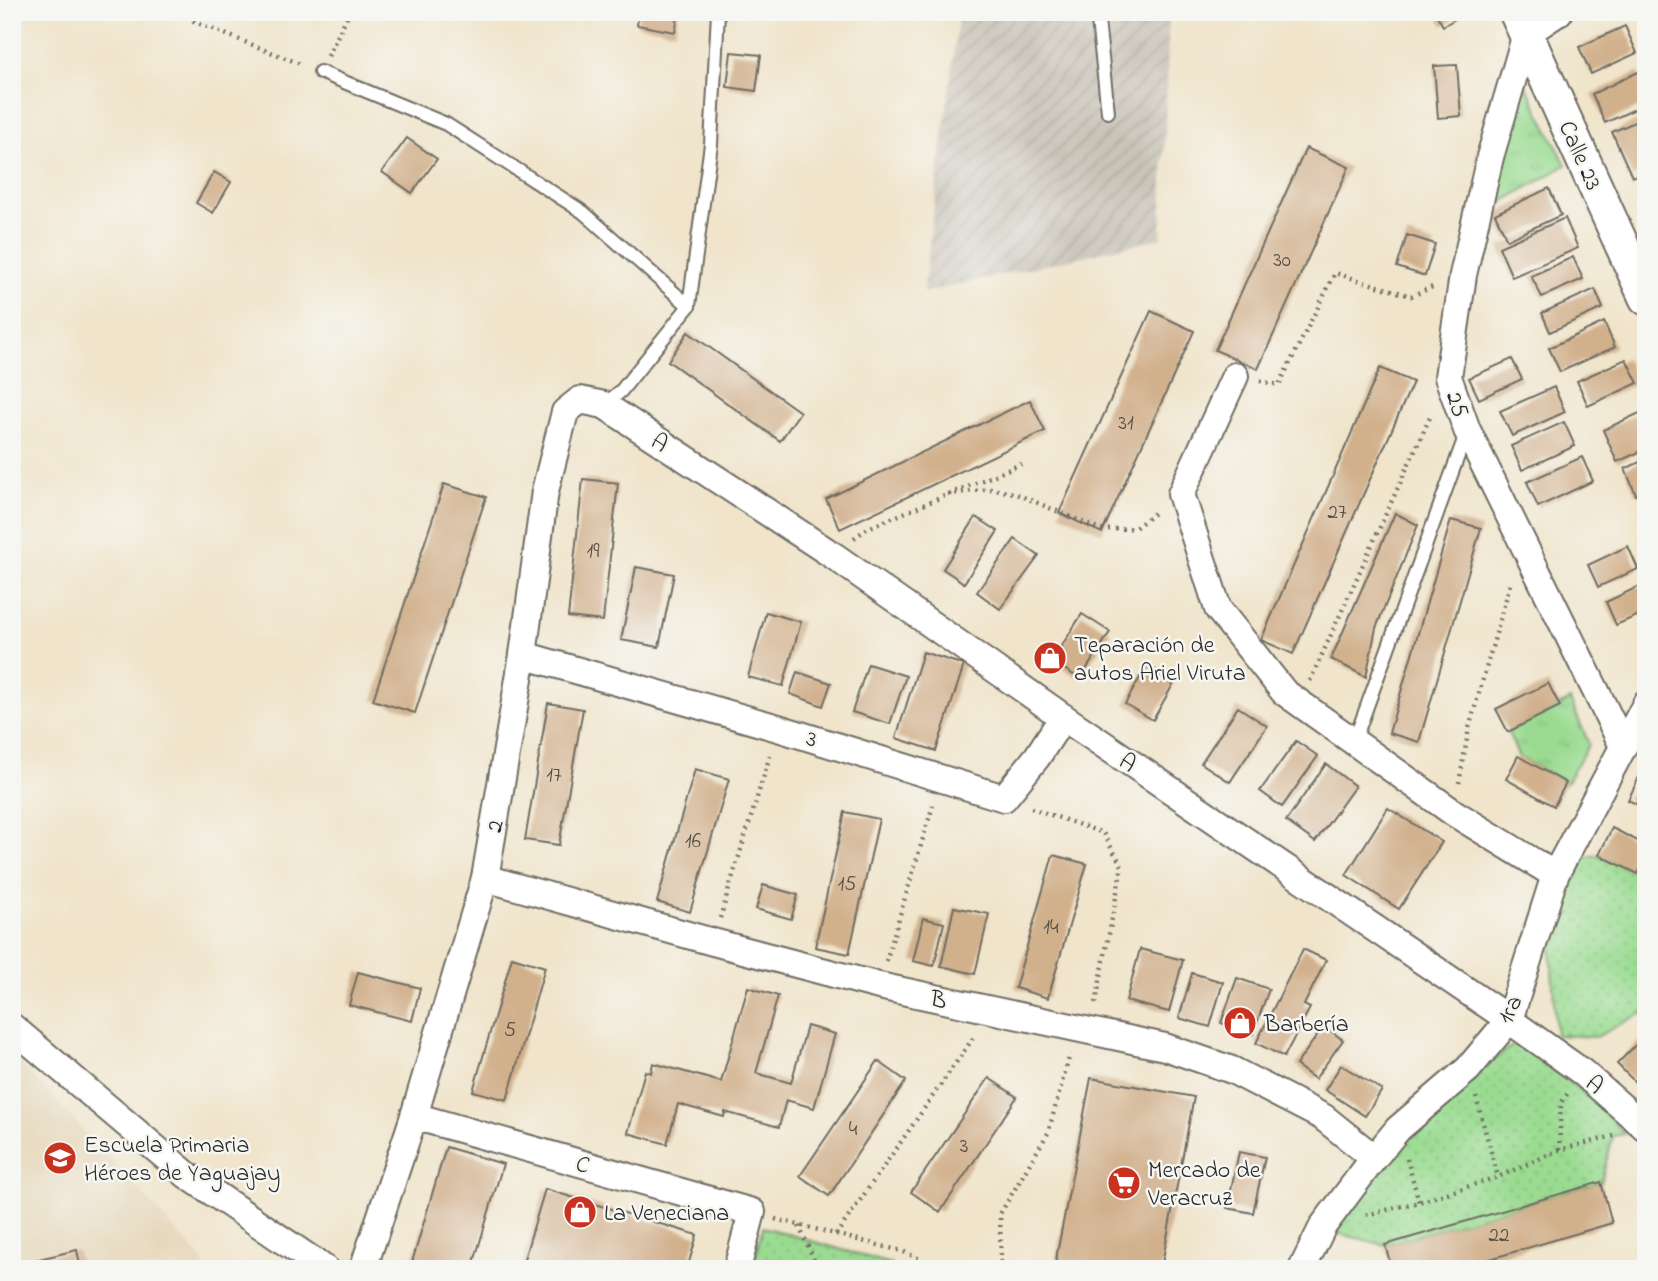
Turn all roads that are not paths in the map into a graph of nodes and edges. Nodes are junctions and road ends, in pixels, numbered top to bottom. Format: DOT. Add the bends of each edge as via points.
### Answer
graph roads {
  1 [pos="718,12"];
  2 [pos="1097,12"];
  3 [pos="1559,12"];
  4 [pos="1521,23"];
  5 [pos="320,72"];
  6 [pos="1108,112"];
  7 [pos="1646,298"];
  8 [pos="689,306"];
  9 [pos="1235,376"];
  10 [pos="604,405"];
  11 [pos="1467,430"];
  12 [pos="523,655"];
  13 [pos="1646,704"];
  14 [pos="1063,718"];
  15 [pos="1354,742"];
  16 [pos="1623,746"];
  17 [pos="1555,875"];
  18 [pos="485,878"];
  19 [pos="1509,1020"];
  20 [pos="12,1027"];
  21 [pos="414,1116"];
  22 [pos="1635,1131"];
  23 [pos="1374,1158"];
  24 [pos="325,1269"];
  25 [pos="363,1269"];
  26 [pos="737,1269"];
  27 [pos="1302,1269"];
  1 -- 8 [label="lane" via="711,144"];
  2 -- 6 [label="lane"];
  3 -- 4 [label="street"];
  4 -- 7 [label="street, Calle 23"];
  4 -- 11 [label="street, 25" via="1463,275 1448,377"];
  5 -- 8 [label="lane" via="446,124 583,212"];
  8 -- 10 [label="lane" via="621,391"];
  9 -- 15 [label="street" via="1181,494 1218,609 1284,692"];
  10 -- 12 [label="street, 2" via="580,400 565,412 545,491"];
  10 -- 14 [label="street, A" via="834,556"];
  11 -- 15 [label="lane"];
  11 -- 16 [label="street, 25"];
  12 -- 14 [label="street, 3" via="1004,798"];
  12 -- 18 [label="street, 2"];
  13 -- 16 [label="street, 1ra"];
  14 -- 19 [label="street, A"];
  15 -- 17 [label="street" via="1454,813"];
  16 -- 17 [label="street, 1ra"];
  17 -- 19 [label="street, 1ra"];
  18 -- 21 [label="street, 2"];
  18 -- 23 [label="street, B" via="879,986 1165,1047 1232,1070 1323,1117"];
  19 -- 22 [label="street, A" via="1582,1072"];
  19 -- 23 [label="street, 1ra" via="1468,1069 1398,1129"];
  20 -- 24 [label="street" via="187,1175"];
  21 -- 25 [label="street, 2"];
  21 -- 26 [label="street, C" via="752,1212"];
  23 -- 27 [label="street, 1ra" via="1323,1226"];
}
